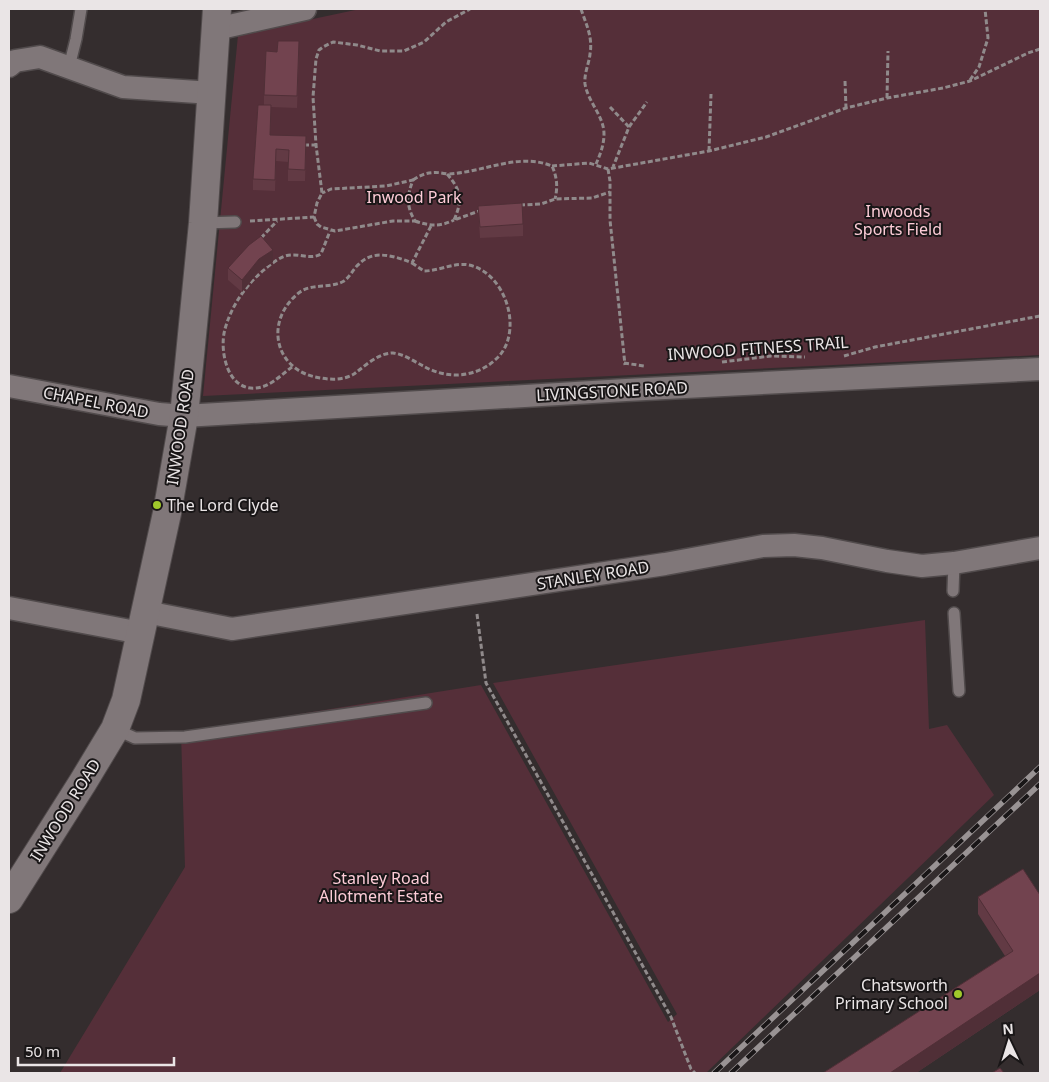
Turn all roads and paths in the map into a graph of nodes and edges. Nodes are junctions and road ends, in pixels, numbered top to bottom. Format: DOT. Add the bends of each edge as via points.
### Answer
graph roads {
  1 [pos="81,9"];
  2 [pos="305,9"];
  3 [pos="470,9"];
  4 [pos="581,9"];
  5 [pos="986,9"];
  6 [pos="216,19"];
  7 [pos="1040,49"];
  8 [pos="888,51"];
  9 [pos="9,66"];
  10 [pos="69,67"];
  11 [pos="970,80"];
  12 [pos="845,81"];
  13 [pos="212,93"];
  14 [pos="711,94"];
  15 [pos="887,98"];
  16 [pos="647,102"];
  17 [pos="610,107"];
  18 [pos="846,108"];
  19 [pos="629,127"];
  20 [pos="299,145"];
  21 [pos="316,145"];
  22 [pos="709,151"];
  23 [pos="596,164"];
  24 [pos="552,166"];
  25 [pos="613,168"];
  26 [pos="608,169"];
  27 [pos="447,174"];
  28 [pos="413,180"];
  29 [pos="610,192"];
  30 [pos="322,193"];
  31 [pos="556,199"];
  32 [pos="518,205"];
  33 [pos="484,209"];
  34 [pos="314,217"];
  35 [pos="277,220"];
  36 [pos="454,220"];
  37 [pos="415,221"];
  38 [pos="235,222"];
  39 [pos="203,223"];
  40 [pos="431,226"];
  41 [pos="330,231"];
  42 [pos="256,243"];
  43 [pos="412,263"];
  44 [pos="1040,316"];
  45 [pos="809,357"];
  46 [pos="839,357"];
  47 [pos="721,362"];
  48 [pos="624,363"];
  49 [pos="292,367"];
  50 [pos="650,367"];
  51 [pos="1040,369"];
  52 [pos="9,386"];
  53 [pos="626,390"];
  54 [pos="184,416"];
  55 [pos="1040,548"];
  56 [pos="954,563"];
  57 [pos="953,591"];
  58 [pos="474,593"];
  59 [pos="9,608"];
  60 [pos="954,613"];
  61 [pos="143,622"];
  62 [pos="959,691"];
  63 [pos="426,704"];
  64 [pos="115,729"];
  65 [pos="9,899"];
  66 [pos="695,1073"];
  1 -- 10 [label="lane"];
  2 -- 6 [label="street"];
  3 -- 21 [label="path" via="446,22 424,42 404,51 380,51 343,42 322,47 316,58 314,78"];
  4 -- 23 [label="path" via="591,47 585,82 604,132"];
  5 -- 11 [label="path" via="988,38 979,67"];
  6 -- 13 [label="street, INWOOD ROAD"];
  7 -- 11 [label="path"];
  8 -- 15 [label="path"];
  9 -- 10 [label="street" via="15,61 40,57"];
  10 -- 13 [label="street" via="123,87"];
  11 -- 15 [label="path"];
  12 -- 18 [label="path"];
  13 -- 39 [label="street, INWOOD ROAD"];
  14 -- 22 [label="path"];
  15 -- 18 [label="path"];
  16 -- 19 [label="path"];
  17 -- 19 [label="path"];
  18 -- 22 [label="path" via="766,137"];
  19 -- 25 [label="path"];
  20 -- 21 [label="path"];
  21 -- 30 [label="path"];
  22 -- 25 [label="path"];
  23 -- 24 [label="path"];
  23 -- 26 [label="path"];
  24 -- 27 [label="path" via="528,160 462,174"];
  24 -- 31 [label="path" via="557,182"];
  25 -- 26 [label="path"];
  26 -- 29 [label="path"];
  27 -- 28 [label="path" via="431,172"];
  27 -- 36 [label="path" via="456,184 460,196"];
  28 -- 30 [label="path"];
  28 -- 37 [label="path" via="407,200"];
  29 -- 31 [label="path" via="592,198"];
  29 -- 48 [label="path"];
  30 -- 34 [label="path" via="316,203"];
  31 -- 32 [label="path" via="541,204"];
  33 -- 36 [label="path"];
  34 -- 35 [label="path"];
  34 -- 41 [label="path" via="317,224"];
  35 -- 38 [label="path"];
  35 -- 42 [label="path"];
  36 -- 40 [label="path"];
  37 -- 40 [label="path"];
  37 -- 41 [label="path" via="393,221"];
  38 -- 39 [label="lane"];
  39 -- 54 [label="street, INWOOD ROAD"];
  40 -- 43 [label="path"];
  41 -- 49 [label="path" via="322,254 310,257 287,255 262,270 248,285 224,330 227,368 240,384 254,388 265,386"];
  43 -- 49 [label="path" via="388,255 370,257 357,265 345,280 300,292 279,320 282,351"];
  43 -- 49 [label="path" via="424,271 469,265 490,276 500,286 506,300 509,334 496,360 481,370 455,376 445,375 393,353 371,361 346,378 313,377"];
  44 -- 46 [label="path, INWOOD FITNESS TRAIL"];
  45 -- 47 [label="path, INWOOD FITNESS TRAIL" via="771,356"];
  48 -- 50 [label="path, INWOOD FITNESS TRAIL"];
  48 -- 53 [label="path"];
  51 -- 53 [label="street, LIVINGSTONE ROAD"];
  52 -- 54 [label="street, CHAPEL ROAD"];
  53 -- 54 [label="street, LIVINGSTONE ROAD"];
  54 -- 61 [label="street, INWOOD ROAD"];
  55 -- 56 [label="street, STANLEY ROAD"];
  56 -- 57 [label="lane"];
  56 -- 58 [label="street, STANLEY ROAD" via="922,566 822,548 763,546"];
  58 -- 61 [label="street, STANLEY ROAD" via="232,630"];
  58 -- 66 [label="path" via="486,683 671,1016"];
  59 -- 61 [label="street, STANLEY ROAD"];
  60 -- 62 [label="lane"];
  61 -- 64 [label="street, INWOOD ROAD" via="126,700"];
  63 -- 64 [label="lane" via="185,737 135,738"];
  64 -- 65 [label="street, INWOOD ROAD"];
}
